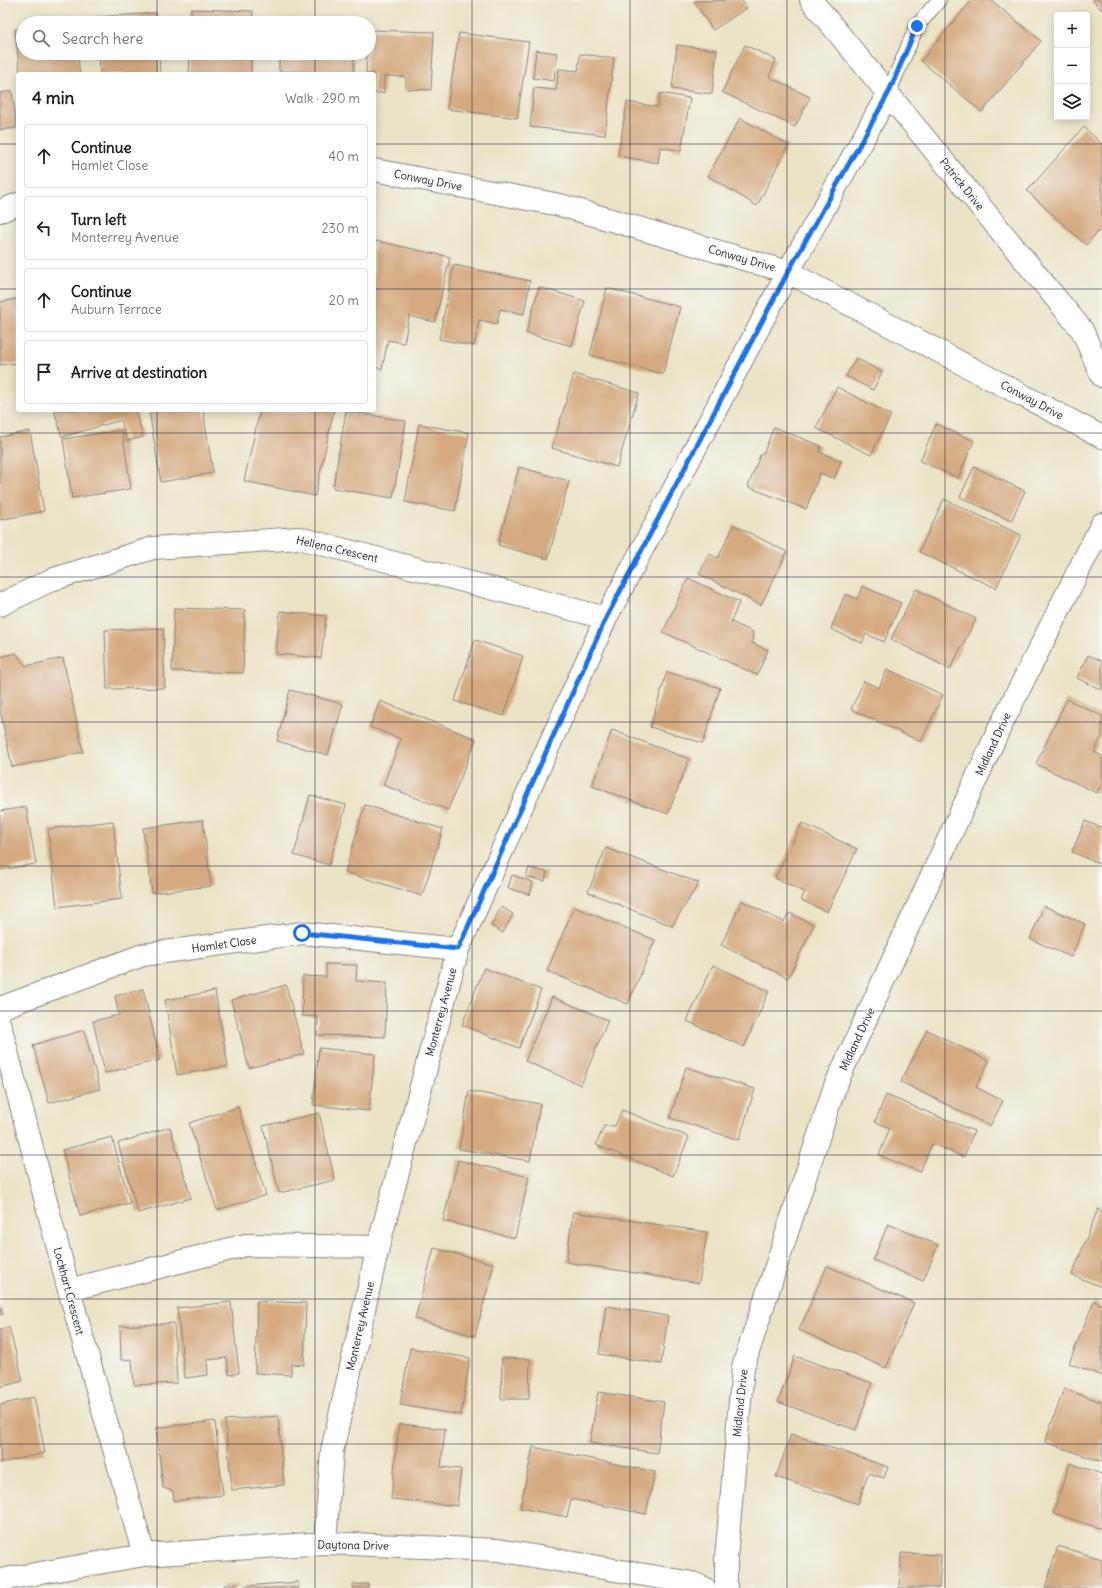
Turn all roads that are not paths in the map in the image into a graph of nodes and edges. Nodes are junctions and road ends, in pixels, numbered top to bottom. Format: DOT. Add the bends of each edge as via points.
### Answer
graph roads {
  1 [pos="811,0"];
  2 [pos="939,0"];
  3 [pos="888,94"];
  4 [pos="376,170"];
  5 [pos="16,205"];
  6 [pos="0,211"];
  7 [pos="788,272"];
  8 [pos="1102,376"];
  9 [pos="1102,437"];
  10 [pos="1102,524"];
  11 [pos="0,605"];
  12 [pos="606,618"];
  13 [pos="458,949"];
  14 [pos="0,1008"];
  15 [pos="0,1025"];
  16 [pos="378,1247"];
  17 [pos="69,1290"];
  18 [pos="325,1543"];
  19 [pos="144,1555"];
  20 [pos="0,1580"];
  21 [pos="704,1588"];
  22 [pos="726,1588"];
  1 -- 3 [label="street, Patrick Drive"];
  2 -- 3 [label="lane" via="917,26"];
  3 -- 7 [label="street, Monterrey Avenue"];
  3 -- 8 [label="street, Patrick Drive" via="1082,330"];
  4 -- 7 [label="street, Conway Drive" via="560,205"];
  5 -- 6 [label="street"];
  7 -- 9 [label="street, Conway Drive"];
  7 -- 12 [label="street, Monterrey Avenue"];
  10 -- 22 [label="street, Midland Drive" via="997,734 835,1086 743,1367 726,1558"];
  11 -- 12 [label="street, Hellena Crescent" via="51,580 153,548 299,538"];
  12 -- 13 [label="street, Monterrey Avenue"];
  13 -- 14 [label="street, Hamlet Close" via="302,933 143,955"];
  13 -- 16 [label="street, Monterrey Avenue"];
  15 -- 17 [label="street, Lockhart Crescent"];
  16 -- 17 [label="street" via="246,1245"];
  16 -- 18 [label="street, Monterrey Avenue" via="332,1451"];
  17 -- 19 [label="street, Lockhart Crescent"];
  18 -- 19 [label="street, Daytona Drive"];
  18 -- 21 [label="street, Daytona Drive" via="498,1550 692,1583"];
  19 -- 20 [label="street, Daytona Drive"];
}
